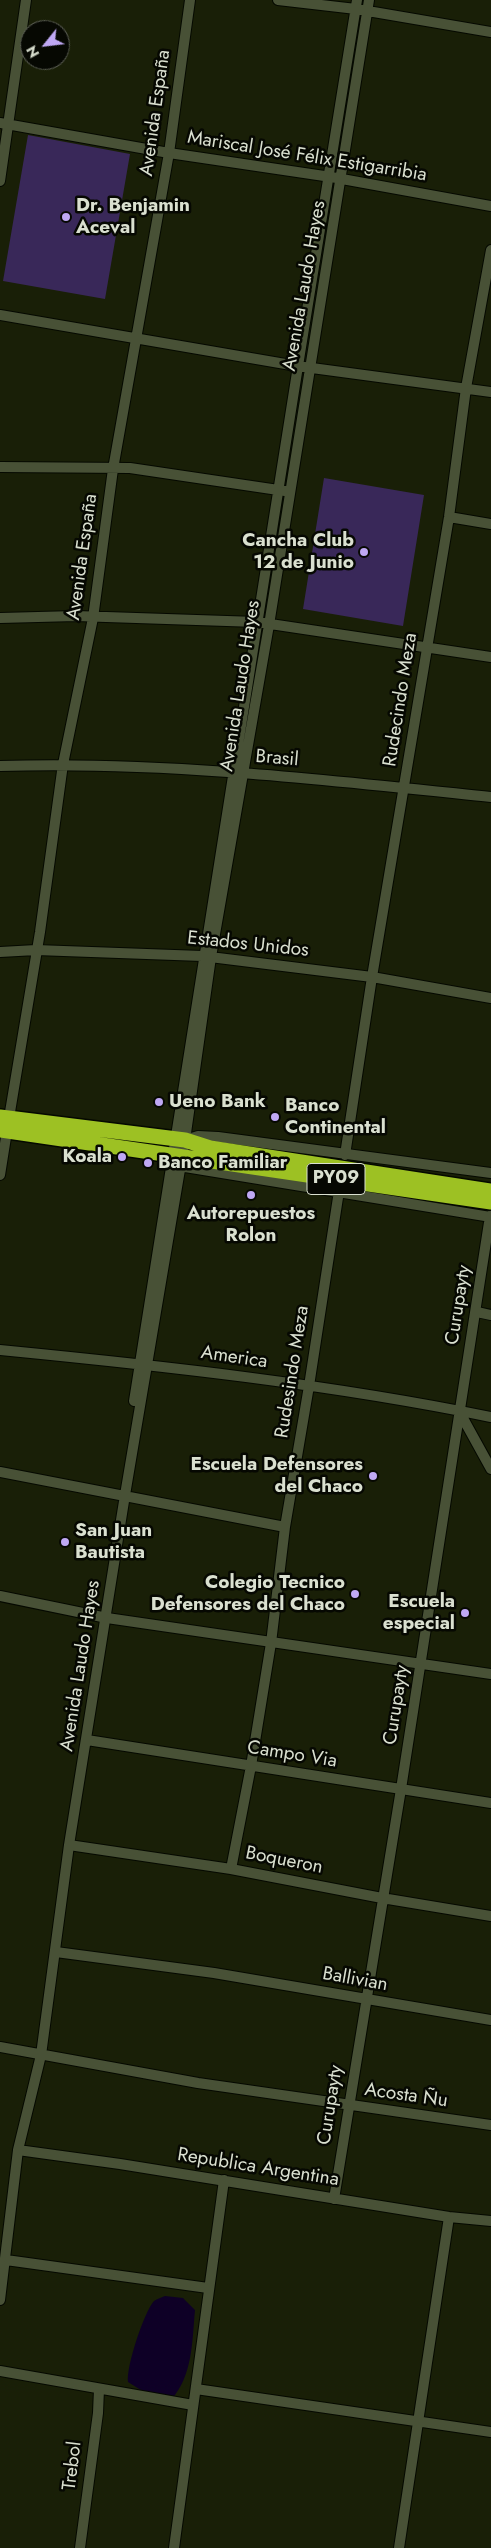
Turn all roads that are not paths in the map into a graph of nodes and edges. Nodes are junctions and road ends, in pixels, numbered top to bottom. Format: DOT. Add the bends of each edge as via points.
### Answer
graph roads {
  1 [pos="26,0"];
  2 [pos="190,0"];
  3 [pos="278,0"];
  4 [pos="369,0"];
  5 [pos="356,5"];
  6 [pos="367,12"];
  7 [pos="491,32"];
  8 [pos="5,124"];
  9 [pos="169,153"];
  10 [pos="330,177"];
  11 [pos="341,179"];
  12 [pos="0,180"];
  13 [pos="491,206"];
  14 [pos="491,250"];
  15 [pos="0,316"];
  16 [pos="137,340"];
  17 [pos="297,366"];
  18 [pos="309,367"];
  19 [pos="466,388"];
  20 [pos="491,392"];
  21 [pos="0,467"];
  22 [pos="113,469"];
  23 [pos="284,491"];
  24 [pos="449,517"];
  25 [pos="491,524"];
  26 [pos="0,618"];
  27 [pos="93,618"];
  28 [pos="256,622"];
  29 [pos="269,625"];
  30 [pos="428,647"];
  31 [pos="491,657"];
  32 [pos="63,764"];
  33 [pos="0,766"];
  34 [pos="231,772"];
  35 [pos="244,774"];
  36 [pos="404,788"];
  37 [pos="491,797"];
  38 [pos="36,950"];
  39 [pos="0,952"];
  40 [pos="207,956"];
  41 [pos="372,977"];
  42 [pos="491,998"];
  43 [pos="4,1124"];
  44 [pos="178,1151"];
  45 [pos="345,1155"];
  46 [pos="491,1173"];
  47 [pos="0,1175"];
  48 [pos="491,1191"];
  49 [pos="339,1192"];
  50 [pos="491,1212"];
  51 [pos="476,1312"];
  52 [pos="491,1315"];
  53 [pos="0,1350"];
  54 [pos="144,1364"];
  55 [pos="310,1386"];
  56 [pos="459,1410"];
  57 [pos="491,1417"];
  58 [pos="491,1469"];
  59 [pos="0,1472"];
  60 [pos="122,1494"];
  61 [pos="285,1527"];
  62 [pos="0,1596"];
  63 [pos="104,1617"];
  64 [pos="271,1644"];
  65 [pos="422,1663"];
  66 [pos="491,1674"];
  67 [pos="87,1740"];
  68 [pos="252,1766"];
  69 [pos="402,1789"];
  70 [pos="491,1803"];
  71 [pos="69,1845"];
  72 [pos="231,1869"];
  73 [pos="382,1898"];
  74 [pos="491,1916"];
  75 [pos="56,1952"];
  76 [pos="366,2000"];
  77 [pos="491,2020"];
  78 [pos="0,2047"];
  79 [pos="41,2055"];
  80 [pos="349,2106"];
  81 [pos="491,2125"];
  82 [pos="18,2150"];
  83 [pos="224,2180"];
  84 [pos="334,2199"];
  85 [pos="449,2217"];
  86 [pos="491,2221"];
  87 [pos="6,2260"];
  88 [pos="208,2288"];
  89 [pos="0,2300"];
  90 [pos="0,2371"];
  91 [pos="99,2389"];
  92 [pos="196,2389"];
  93 [pos="194,2405"];
  94 [pos="417,2423"];
  95 [pos="491,2432"];
  96 [pos="80,2548"];
  97 [pos="174,2548"];
  98 [pos="399,2548"];
  1 -- 8 [label="street"];
  2 -- 9 [label="street, Avenida España"];
  3 -- 5 [label="street"];
  4 -- 6 [label="street, Avenida Laudo Hayes"];
  5 -- 6 [label="street"];
  5 -- 10 [label="street, Avenida Laudo Hayes"];
  6 -- 7 [label="street"];
  6 -- 11 [label="street, Avenida Laudo Hayes"];
  8 -- 9 [label="street, Mariscal José Félix Estigarribia"];
  8 -- 12 [label="street"];
  9 -- 10 [label="street, Mariscal José Félix Estigarribia"];
  9 -- 16 [label="street, Avenida España"];
  10 -- 11 [label="street, Mariscal José Félix Estigarribia"];
  10 -- 17 [label="street, Avenida Laudo Hayes"];
  11 -- 13 [label="street, Mariscal José Félix Estigarribia"];
  11 -- 18 [label="street, Avenida Laudo Hayes"];
  14 -- 19 [label="street, Rudecindo Meza"];
  15 -- 16 [label="street"];
  16 -- 17 [label="street"];
  16 -- 22 [label="street, Avenida España"];
  17 -- 18 [label="street"];
  17 -- 23 [label="street, Avenida Laudo Hayes"];
  18 -- 19 [label="street"];
  18 -- 23 [label="street, Avenida Laudo Hayes"];
  19 -- 20 [label="street"];
  19 -- 24 [label="street, Rudecindo Meza"];
  21 -- 22 [label="street"];
  22 -- 23 [label="street" via="173,473"];
  22 -- 27 [label="street, Avenida España"];
  23 -- 28 [label="street, Avenida Laudo Hayes"];
  23 -- 29 [label="street, Avenida Laudo Hayes"];
  24 -- 25 [label="street"];
  24 -- 30 [label="street, Rudecindo Meza"];
  26 -- 27 [label="street"];
  27 -- 28 [label="street"];
  27 -- 32 [label="street, Avenida España"];
  28 -- 29 [label="street"];
  28 -- 34 [label="street, Avenida Laudo Hayes"];
  29 -- 30 [label="street"];
  29 -- 35 [label="street, Avenida Laudo Hayes"];
  30 -- 31 [label="street"];
  30 -- 36 [label="street, Rudecindo Meza"];
  32 -- 33 [label="street, Brasil"];
  32 -- 34 [label="street, Brasil"];
  32 -- 38 [label="street, Avenida España"];
  34 -- 35 [label="street, Brasil"];
  34 -- 40 [label="street, Avenida Laudo Hayes"];
  35 -- 36 [label="street, Brasil"];
  35 -- 40 [label="street, Avenida Laudo Hayes"];
  36 -- 37 [label="street, Brasil"];
  36 -- 41 [label="street, Rudecindo Meza"];
  38 -- 39 [label="street, Estados Unidos"];
  38 -- 40 [label="street, Estados Unidos"];
  38 -- 43 [label="street, Avenida España"];
  40 -- 41 [label="street, Estados Unidos"];
  40 -- 44 [label="street, Avenida Laudo Hayes"];
  41 -- 42 [label="street, Estados Unidos"];
  41 -- 45 [label="street, Rudecindo Meza"];
  43 -- 44 [label="highway, PY09"];
  43 -- 47 [label="street, Avenida España"];
  44 -- 45 [label="street" via="198,1136"];
  44 -- 48 [label="highway, PY09" via="210,1148"];
  44 -- 49 [label="street"];
  44 -- 50 [label="highway, PY09"];
  44 -- 54 [label="street, Avenida Laudo Hayes"];
  45 -- 46 [label="street"];
  49 -- 50 [label="street"];
  49 -- 55 [label="street, Rudesindo Meza"];
  50 -- 51 [label="street, Curupayty"];
  51 -- 52 [label="street"];
  51 -- 56 [label="street, Curupayty"];
  53 -- 54 [label="street, America"];
  54 -- 55 [label="street, America"];
  54 -- 60 [label="street, Avenida Laudo Hayes"];
  55 -- 56 [label="street, America"];
  55 -- 61 [label="street, Rudesindo Meza"];
  56 -- 57 [label="street, America"];
  56 -- 58 [label="street"];
  56 -- 65 [label="street, Curupayty"];
  59 -- 60 [label="street"];
  60 -- 61 [label="street"];
  60 -- 63 [label="street, Avenida Laudo Hayes"];
  61 -- 64 [label="street, Rudesindo Meza"];
  62 -- 63 [label="street"];
  63 -- 64 [label="street"];
  63 -- 67 [label="street, Avenida Laudo Hayes"];
  64 -- 65 [label="street"];
  64 -- 68 [label="street, Rudesindo Meza"];
  65 -- 66 [label="street"];
  65 -- 69 [label="street, Curupayty"];
  67 -- 68 [label="street, Campo Via"];
  67 -- 71 [label="street, Avenida Laudo Hayes"];
  68 -- 69 [label="street, Campo Via"];
  68 -- 72 [label="street, Rudesindo Meza"];
  69 -- 70 [label="street, Campo Via"];
  69 -- 73 [label="street, Curupayty"];
  71 -- 72 [label="street, Boqueron"];
  71 -- 75 [label="street, Avenida Laudo Hayes"];
  72 -- 73 [label="street, Boqueron"];
  73 -- 74 [label="street, Boqueron"];
  73 -- 76 [label="street, Curupayty"];
  75 -- 76 [label="street, Ballivian" via="214,1973"];
  75 -- 79 [label="street, Avenida Laudo Hayes"];
  76 -- 77 [label="street, Ballivian"];
  76 -- 80 [label="street, Curupayty"];
  78 -- 79 [label="street, Acosta Ñu"];
  79 -- 80 [label="street, Acosta Ñu"];
  79 -- 82 [label="street, Avenida Laudo Hayes"];
  80 -- 81 [label="street, Acosta Ñu"];
  80 -- 84 [label="street, Curupayty"];
  82 -- 83 [label="street, Republica Argentina"];
  82 -- 87 [label="street, Avenida Laudo Hayes"];
  83 -- 84 [label="street, Republica Argentina"];
  83 -- 88 [label="street"];
  84 -- 85 [label="street, Republica Argentina"];
  85 -- 86 [label="street, Republica Argentina"];
  85 -- 94 [label="street"];
  87 -- 88 [label="street"];
  87 -- 89 [label="street, Avenida Laudo Hayes"];
  88 -- 92 [label="street"];
  90 -- 91 [label="street"];
  91 -- 93 [label="street"];
  91 -- 96 [label="street, Trebol"];
  92 -- 93 [label="street"];
  92 -- 94 [label="street"];
  93 -- 97 [label="street"];
  94 -- 95 [label="street"];
  94 -- 98 [label="street"];
}
